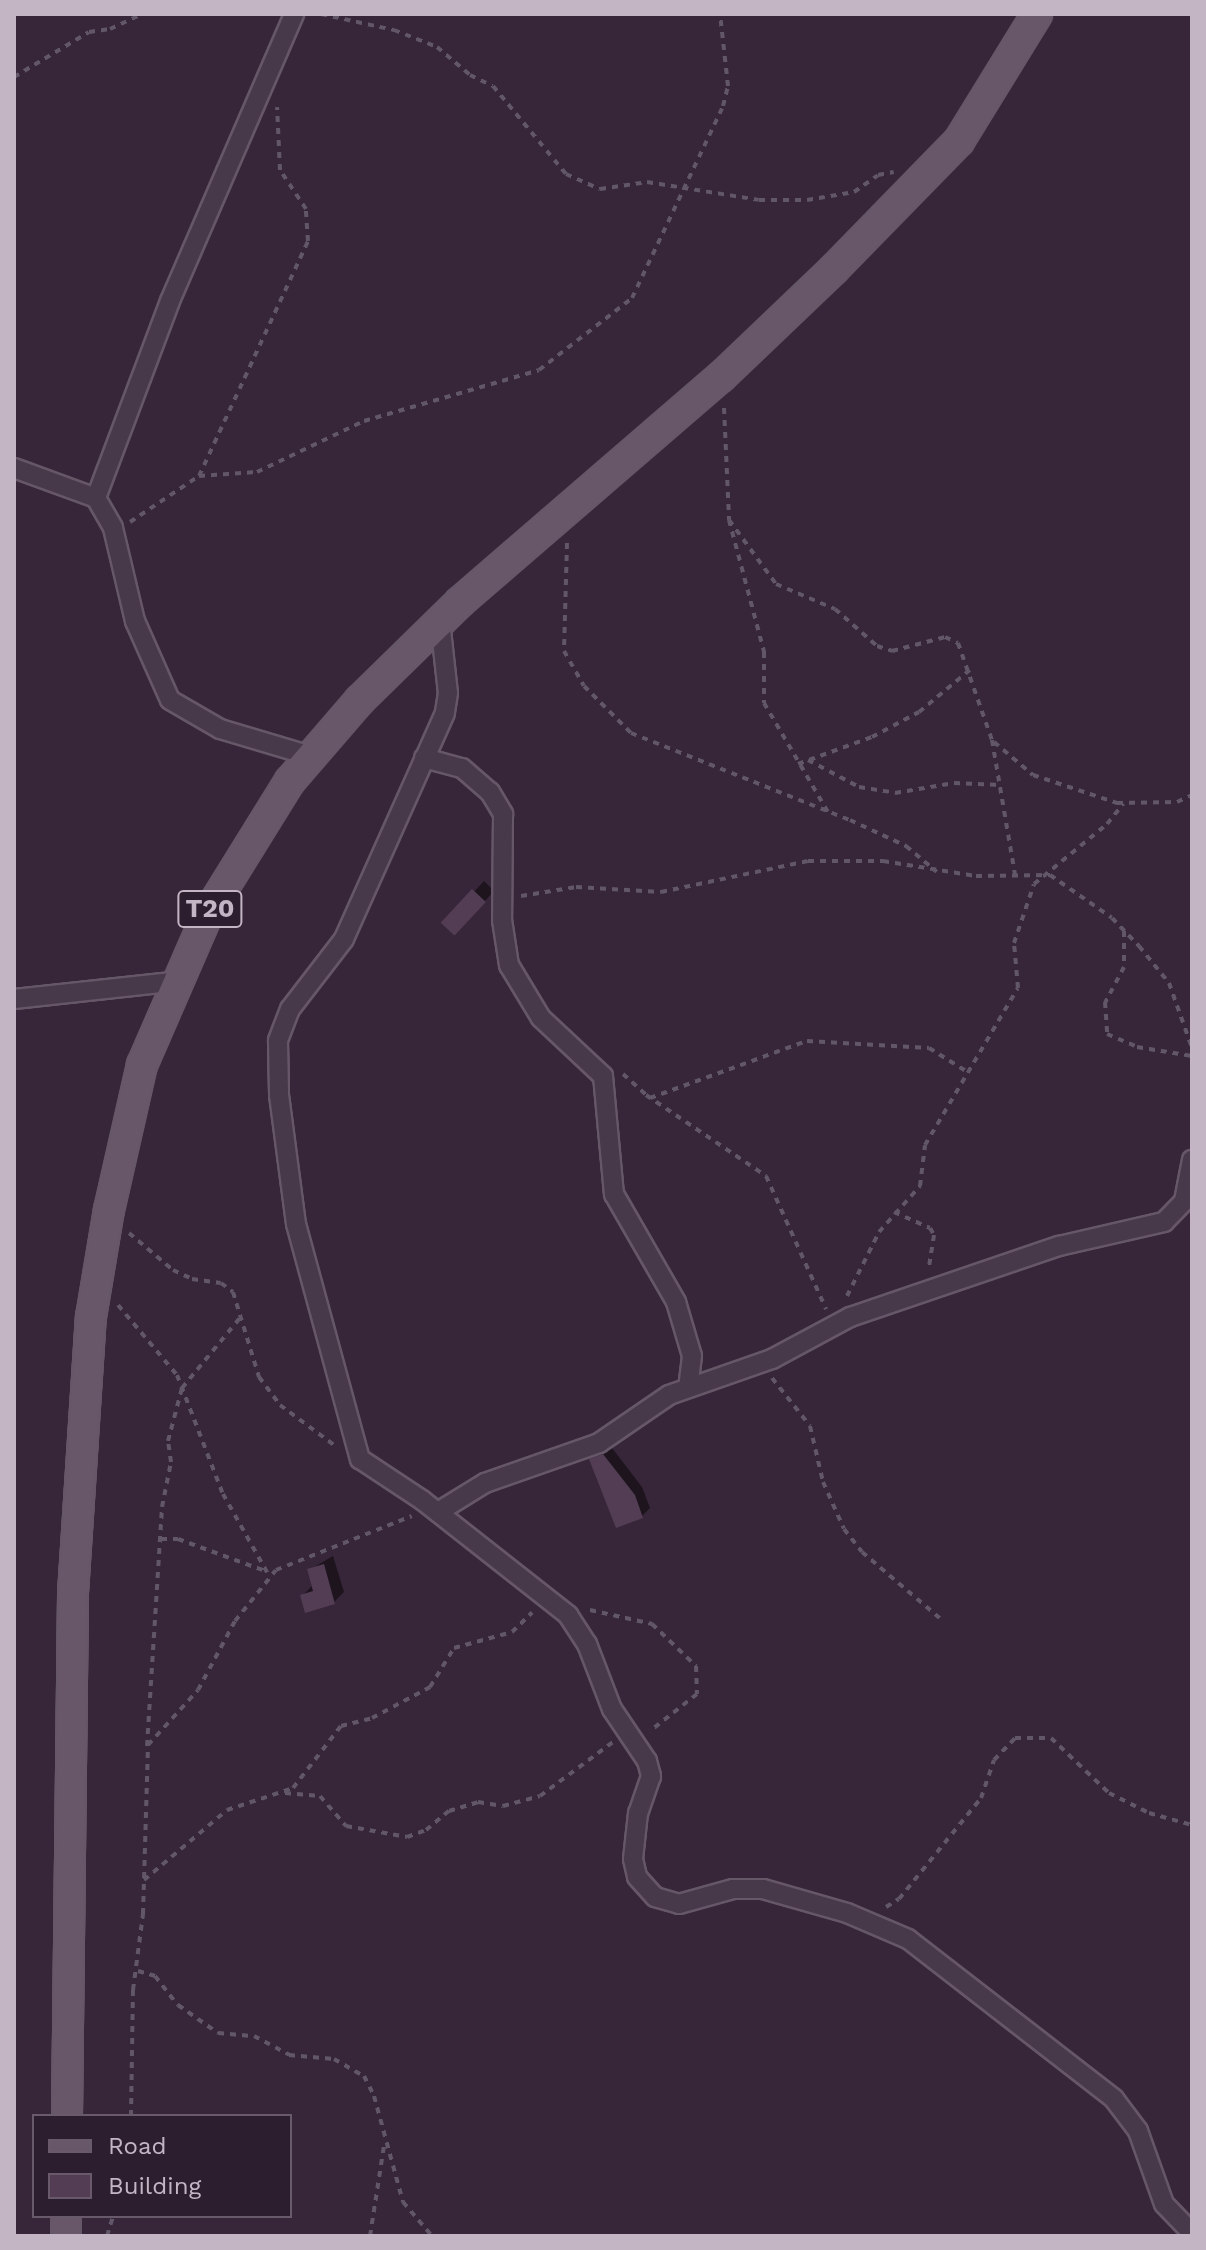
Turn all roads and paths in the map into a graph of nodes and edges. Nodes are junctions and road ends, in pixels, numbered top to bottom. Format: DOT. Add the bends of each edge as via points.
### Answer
graph roads {
  1 [pos="142,14"];
  2 [pos="294,14"];
  3 [pos="321,14"];
  4 [pos="720,14"];
  5 [pos="1037,14"];
  6 [pos="271,69"];
  7 [pos="14,77"];
  8 [pos="936,165"];
  9 [pos="685,189"];
  10 [pos="730,368"];
  11 [pos="14,468"];
  12 [pos="199,476"];
  13 [pos="96,498"];
  14 [pos="573,501"];
  15 [pos="729,520"];
  16 [pos="113,528"];
  17 [pos="440,621"];
  18 [pos="971,669"];
  19 [pos="992,740"];
  20 [pos="311,756"];
  21 [pos="424,758"];
  22 [pos="808,760"];
  23 [pos="798,764"];
  24 [pos="1002,785"];
  25 [pos="1192,795"];
  26 [pos="1123,804"];
  27 [pos="830,814"];
  28 [pos="937,872"];
  29 [pos="1015,874"];
  30 [pos="1041,874"];
  31 [pos="503,901"];
  32 [pos="1124,929"];
  33 [pos="179,981"];
  34 [pos="14,999"];
  35 [pos="1192,1048"];
  36 [pos="1192,1056"];
  37 [pos="613,1062"];
  38 [pos="967,1071"];
  39 [pos="650,1098"];
  40 [pos="1192,1160"];
  41 [pos="109,1210"];
  42 [pos="894,1212"];
  43 [pos="97,1282"];
  44 [pos="920,1296"];
  45 [pos="842,1303"];
  46 [pos="835,1309"];
  47 [pos="240,1318"];
  48 [pos="762,1363"];
  49 [pos="688,1387"];
  50 [pos="182,1388"];
  51 [pos="360,1459"];
  52 [pos="435,1510"];
  53 [pos="161,1539"];
  54 [pos="267,1572"];
  55 [pos="273,1573"];
  56 [pos="553,1601"];
  57 [pos="942,1620"];
  58 [pos="629,1736"];
  59 [pos="147,1748"];
  60 [pos="283,1793"];
  61 [pos="1192,1825"];
  62 [pos="144,1880"];
  63 [pos="867,1919"];
  64 [pos="138,1971"];
  65 [pos="67,2114"];
  66 [pos="131,2114"];
  67 [pos="384,2144"];
  68 [pos="1192,2233"];
  69 [pos="370,2236"];
  70 [pos="432,2236"];
  1 -- 7 [label="path" via="89,32"];
  2 -- 6 [label="street"];
  3 -- 9 [label="path" via="394,30 437,47 470,75 493,86 555,162 578,180 600,189 647,182"];
  4 -- 9 [label="path" via="728,86"];
  5 -- 8 [label="main road, T20" via="959,141"];
  6 -- 12 [label="path" via="280,170 306,209 310,232"];
  6 -- 13 [label="street" via="170,301"];
  8 -- 9 [label="path" via="878,175 854,192 807,200 759,200"];
  8 -- 10 [label="main road, T20"];
  9 -- 12 [label="path" via="632,298 539,370 364,421 257,472"];
  10 -- 14 [label="main road, T20"];
  10 -- 15 [label="path" via="723,432"];
  11 -- 13 [label="street"];
  12 -- 16 [label="path" via="163,503"];
  13 -- 16 [label="street"];
  14 -- 17 [label="main road, T20"];
  14 -- 27 [label="path" via="561,625 564,651 584,686 642,740"];
  15 -- 18 [label="path" via="764,570 790,593 835,609 885,649 954,640"];
  15 -- 23 [label="path" via="764,652 764,703"];
  16 -- 20 [label="street" via="135,621 170,700 220,729"];
  17 -- 20 [label="main road, T20"];
  17 -- 21 [label="street" via="448,693"];
  18 -- 19 [label="path"];
  18 -- 22 [label="path" via="919,712 872,737"];
  19 -- 24 [label="path"];
  19 -- 26 [label="path" via="1033,775"];
  20 -- 33 [label="main road, T20" via="208,913"];
  21 -- 31 [label="street" via="462,768 490,792 503,814"];
  21 -- 51 [label="street" via="344,939 290,1009 278,1041 279,1095 296,1224"];
  22 -- 23 [label="path"];
  22 -- 24 [label="path" via="859,787 895,793 954,783"];
  23 -- 27 [label="path"];
  24 -- 29 [label="path"];
  25 -- 26 [label="path" via="1177,802"];
  26 -- 30 [label="path" via="1107,824"];
  27 -- 28 [label="path" via="906,846"];
  28 -- 29 [label="path"];
  28 -- 31 [label="path" via="883,861 808,861 661,892 576,887"];
  29 -- 30 [label="path"];
  30 -- 32 [label="path" via="1064,884"];
  30 -- 38 [label="path" via="1014,943 1018,988"];
  31 -- 49 [label="street" via="503,943 524,993 541,1018 603,1076 614,1194 676,1302 692,1356"];
  32 -- 35 [label="path" via="1169,983"];
  32 -- 36 [label="path" via="1124,967 1105,1002 1107,1034 1137,1047"];
  33 -- 34 [label="street"];
  33 -- 41 [label="main road, T20" via="142,1065"];
  37 -- 39 [label="path"];
  38 -- 39 [label="path" via="929,1048 807,1041"];
  38 -- 42 [label="path" via="925,1145 920,1186"];
  39 -- 46 [label="path" via="766,1176 829,1315"];
  40 -- 44 [label="street" via="1184,1201 1164,1222 1059,1246"];
  41 -- 43 [label="main road, T20"];
  41 -- 47 [label="path" via="155,1259 192,1279 221,1283 233,1292"];
  42 -- 44 [label="path" via="919,1220 934,1235"];
  42 -- 45 [label="path"];
  43 -- 50 [label="path" via="170,1363"];
  43 -- 65 [label="main road, T20" via="73,1593"];
  44 -- 48 [label="street" via="850,1317"];
  47 -- 50 [label="path"];
  47 -- 51 [label="path" via="259,1377 280,1405"];
  48 -- 49 [label="street"];
  48 -- 57 [label="path" via="810,1426 823,1482 844,1529 862,1552"];
  49 -- 52 [label="street" via="592,1447 485,1483"];
  50 -- 53 [label="path" via="168,1441 171,1462"];
  50 -- 54 [label="path" via="223,1494"];
  51 -- 52 [label="street"];
  52 -- 55 [label="path"];
  52 -- 56 [label="street"];
  53 -- 54 [label="path" via="178,1539"];
  53 -- 59 [label="path"];
  54 -- 55 [label="path"];
  55 -- 59 [label="path" via="235,1621 198,1690"];
  56 -- 58 [label="street" via="587,1644"];
  56 -- 58 [label="path" via="652,1624 696,1666 700,1686 691,1702"];
  56 -- 60 [label="path" via="512,1632 454,1648 430,1687 372,1718 341,1726 293,1788"];
  58 -- 60 [label="path" via="540,1796 503,1806 478,1802 449,1811 426,1830 407,1837 369,1826 346,1826 320,1796"];
  58 -- 63 [label="street" via="651,1776 638,1813 633,1859 637,1877 655,1897 679,1904 733,1889 763,1889"];
  59 -- 62 [label="path"];
  60 -- 62 [label="path" via="227,1810"];
  61 -- 63 [label="path" via="1149,1813 1109,1793 1051,1738 1015,1738 994,1760 981,1798 918,1876 899,1899"];
  62 -- 64 [label="path"];
  63 -- 68 [label="street" via="908,1939 1114,2099 1138,2131 1164,2204"];
  64 -- 66 [label="path" via="133,1990"];
  64 -- 67 [label="path" via="155,1976 187,2013 218,2033 254,2036 289,2055 349,2065 364,2076 374,2096"];
  67 -- 69 [label="path"];
  67 -- 70 [label="path" via="403,2202"];
}
